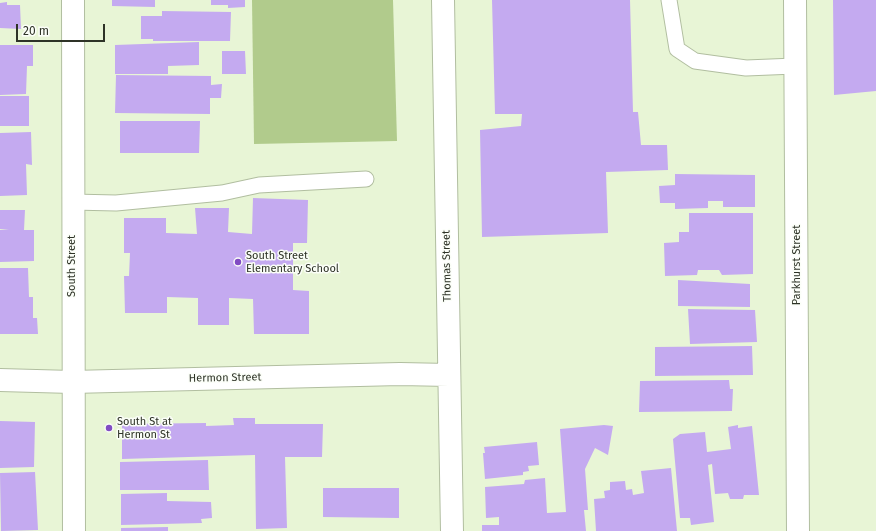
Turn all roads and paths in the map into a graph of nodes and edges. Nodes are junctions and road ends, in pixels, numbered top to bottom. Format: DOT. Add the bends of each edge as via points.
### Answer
graph roads {
  1 [pos="73,0"];
  2 [pos="443,0"];
  3 [pos="669,0"];
  4 [pos="795,0"];
  5 [pos="795,66"];
  6 [pos="366,179"];
  7 [pos="72,202"];
  8 [pos="449,375"];
  9 [pos="0,380"];
  10 [pos="72,382"];
  11 [pos="74,531"];
  12 [pos="452,531"];
  13 [pos="798,531"];
  1 -- 7 [label="street, South Street"];
  2 -- 8 [label="street, Thomas Street"];
  3 -- 5 [label="lane" via="677,49 695,61 746,68"];
  4 -- 5 [label="street, Parkhurst Street"];
  5 -- 13 [label="street, Parkhurst Street"];
  6 -- 7 [label="lane" via="258,185 222,193 116,203"];
  7 -- 10 [label="street, South Street"];
  8 -- 10 [label="street, Hermon Street"];
  8 -- 12 [label="street, Thomas Street"];
  9 -- 10 [label="street, Hermon Street"];
  10 -- 11 [label="street, South Street"];
}
